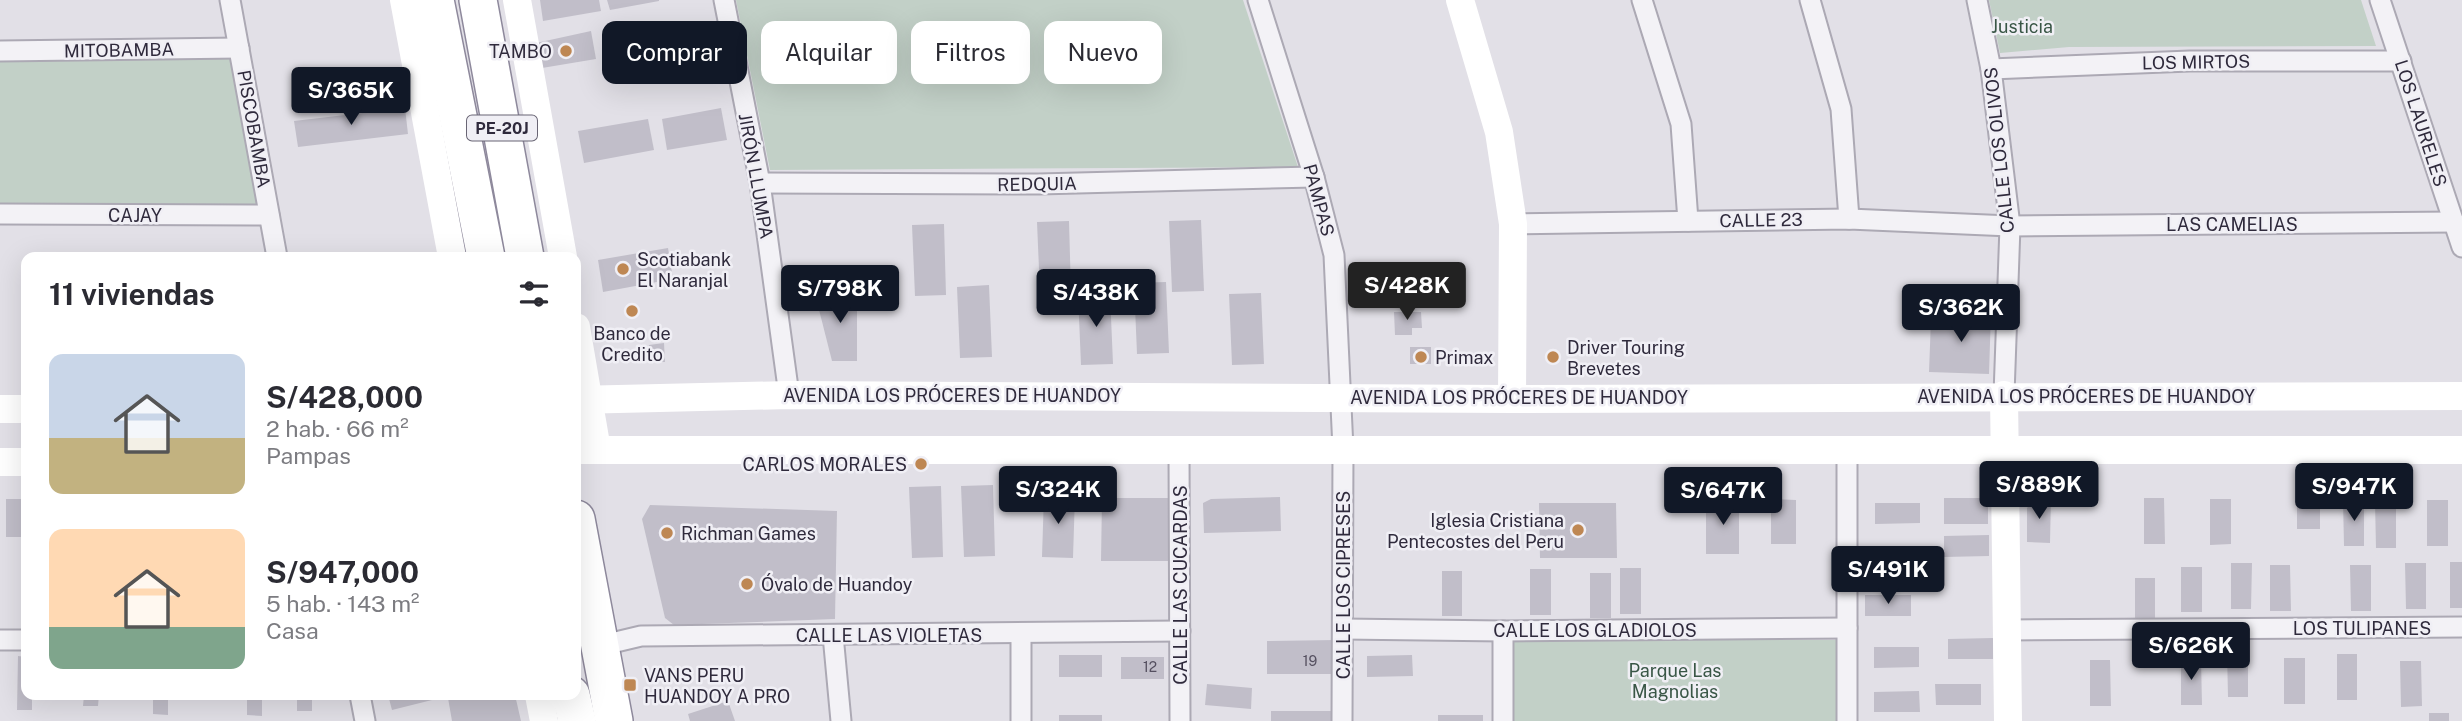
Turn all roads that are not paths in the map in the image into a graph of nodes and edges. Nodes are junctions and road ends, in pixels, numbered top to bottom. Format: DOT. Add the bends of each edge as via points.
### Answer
graph roads {
  1 [pos="230,0"];
  2 [pos="404,0"];
  3 [pos="435,0"];
  4 [pos="478,0"];
  5 [pos="517,0"];
  6 [pos="724,0"];
  7 [pos="1258,0"];
  8 [pos="1460,0"];
  9 [pos="1642,0"];
  10 [pos="1810,0"];
  11 [pos="1977,0"];
  12 [pos="2380,0"];
  13 [pos="239,48"];
  14 [pos="0,51"];
  15 [pos="2400,61"];
  16 [pos="1991,69"];
  17 [pos="1314,177"];
  18 [pos="760,183"];
  19 [pos="0,214"];
  20 [pos="269,215"];
  21 [pos="1849,219"];
  22 [pos="1688,220"];
  23 [pos="2454,222"];
  24 [pos="1513,224"];
  25 [pos="2010,226"];
  26 [pos="2462,247"];
  27 [pos="276,252"];
  28 [pos="451,252"];
  29 [pos="485,252"];
  30 [pos="524,252"];
  31 [pos="562,252"];
  32 [pos="789,395"];
  33 [pos="2004,396"];
  34 [pos="2462,396"];
  35 [pos="1340,397"];
  36 [pos="1512,399"];
  37 [pos="582,400"];
  38 [pos="0,409"];
  39 [pos="21,409"];
  40 [pos="1179,449"];
  41 [pos="1343,449"];
  42 [pos="586,450"];
  43 [pos="2462,450"];
  44 [pos="1847,451"];
  45 [pos="2006,452"];
  46 [pos="0,462"];
  47 [pos="21,462"];
  48 [pos="581,547"];
  49 [pos="2462,627"];
  50 [pos="1847,628"];
  51 [pos="1343,629"];
  52 [pos="2009,629"];
  53 [pos="1180,631"];
  54 [pos="1503,631"];
  55 [pos="1021,634"];
  56 [pos="833,635"];
  57 [pos="0,640"];
  58 [pos="21,640"];
  59 [pos="599,646"];
  60 [pos="361,700"];
  61 [pos="540,700"];
  62 [pos="572,700"];
  63 [pos="365,721"];
  64 [pos="544,721"];
  65 [pos="576,721"];
  66 [pos="614,721"];
  67 [pos="841,721"];
  68 [pos="1021,721"];
  69 [pos="1180,721"];
  70 [pos="1342,721"];
  71 [pos="1503,721"];
  72 [pos="1847,721"];
  73 [pos="2008,721"];
  1 -- 13 [label="street, PISCOBAMBA"];
  2 -- 28 [label="main road"];
  3 -- 29 [label="highway, PE-20J"];
  4 -- 30 [label="highway, PE-20J"];
  5 -- 31 [label="main road"];
  6 -- 18 [label="street, JIRÓN LLUMPA"];
  7 -- 17 [label="street, PAMPAS"];
  8 -- 24 [label="main road" via="1499,132"];
  9 -- 22 [label="street" via="1681,124"];
  10 -- 21 [label="street" via="1842,109"];
  11 -- 16 [label="street, CALLE LOS OLIVOS"];
  12 -- 15 [label="street, LOS LAURELES"];
  13 -- 14 [label="street, MITOBAMBA"];
  13 -- 20 [label="street, PISCOBAMBA"];
  15 -- 16 [label="street, LOS MIRTOS" via="2190,61"];
  15 -- 23 [label="street, LOS LAURELES"];
  16 -- 25 [label="street, CALLE LOS OLIVOS"];
  17 -- 18 [label="street, REDQUIA" via="1039,184"];
  17 -- 35 [label="street, PAMPAS" via="1334,255"];
  18 -- 32 [label="street, JIRÓN LLUMPA"];
  19 -- 20 [label="street, CAJAY"];
  20 -- 27 [label="street, PISCOBAMBA"];
  21 -- 22 [label="street, CALLE 23"];
  21 -- 25 [label="street, CALLE 23"];
  22 -- 24 [label="street, CALLE 23"];
  23 -- 25 [label="street, LAS CAMELIAS"];
  23 -- 26 [label="street, LOS LAURELES"];
  24 -- 36 [label="main road"];
  25 -- 33 [label="street, CALLE LOS OLIVOS"];
  32 -- 35 [label="main road, AVENIDA LOS PRÓCERES DE HUANDOY"];
  32 -- 37 [label="main road, AVENIDA LOS PRÓCERES DE HUANDOY"];
  33 -- 34 [label="main road, AVENIDA LOS PRÓCERES DE HUANDOY"];
  33 -- 36 [label="main road, AVENIDA LOS PRÓCERES DE HUANDOY"];
  33 -- 45 [label="main road, CALLE LOS OLIVOS"];
  35 -- 36 [label="main road, AVENIDA LOS PRÓCERES DE HUANDOY"];
  35 -- 41 [label="street, PAMPAS"];
  37 -- 42 [label="main road"];
  38 -- 39 [label="main road"];
  40 -- 41 [label="main road"];
  40 -- 42 [label="main road"];
  40 -- 53 [label="street, CALLE LAS CUCARDAS"];
  41 -- 44 [label="main road"];
  41 -- 51 [label="street, CALLE LOS CIPRESES"];
  43 -- 45 [label="main road"];
  44 -- 45 [label="main road"];
  44 -- 50 [label="street"];
  45 -- 52 [label="main road, CALLE LOS OLIVOS"];
  46 -- 47 [label="main road"];
  48 -- 59 [label="highway"];
  49 -- 52 [label="street, LOS TULIPANES"];
  50 -- 54 [label="street, CALLE LOS GLADIOLOS"];
  50 -- 72 [label="street"];
  51 -- 54 [label="street, CALLE LOS GLADIOLOS"];
  51 -- 70 [label="street, CALLE LOS CIPRESES"];
  52 -- 73 [label="main road, CALLE LOS OLIVOS"];
  53 -- 55 [label="street, CALLE LAS VIOLETAS"];
  53 -- 69 [label="street, CALLE LAS CUCARDAS"];
  54 -- 71 [label="street"];
  55 -- 56 [label="street, CALLE LAS VIOLETAS"];
  55 -- 68 [label="street"];
  56 -- 59 [label="street, CALLE LAS VIOLETAS" via="640,636"];
  56 -- 67 [label="street"];
  57 -- 58 [label="street"];
  59 -- 66 [label="highway"];
  60 -- 63 [label="street"];
  61 -- 64 [label="main road"];
  62 -- 65 [label="highway"];
}
